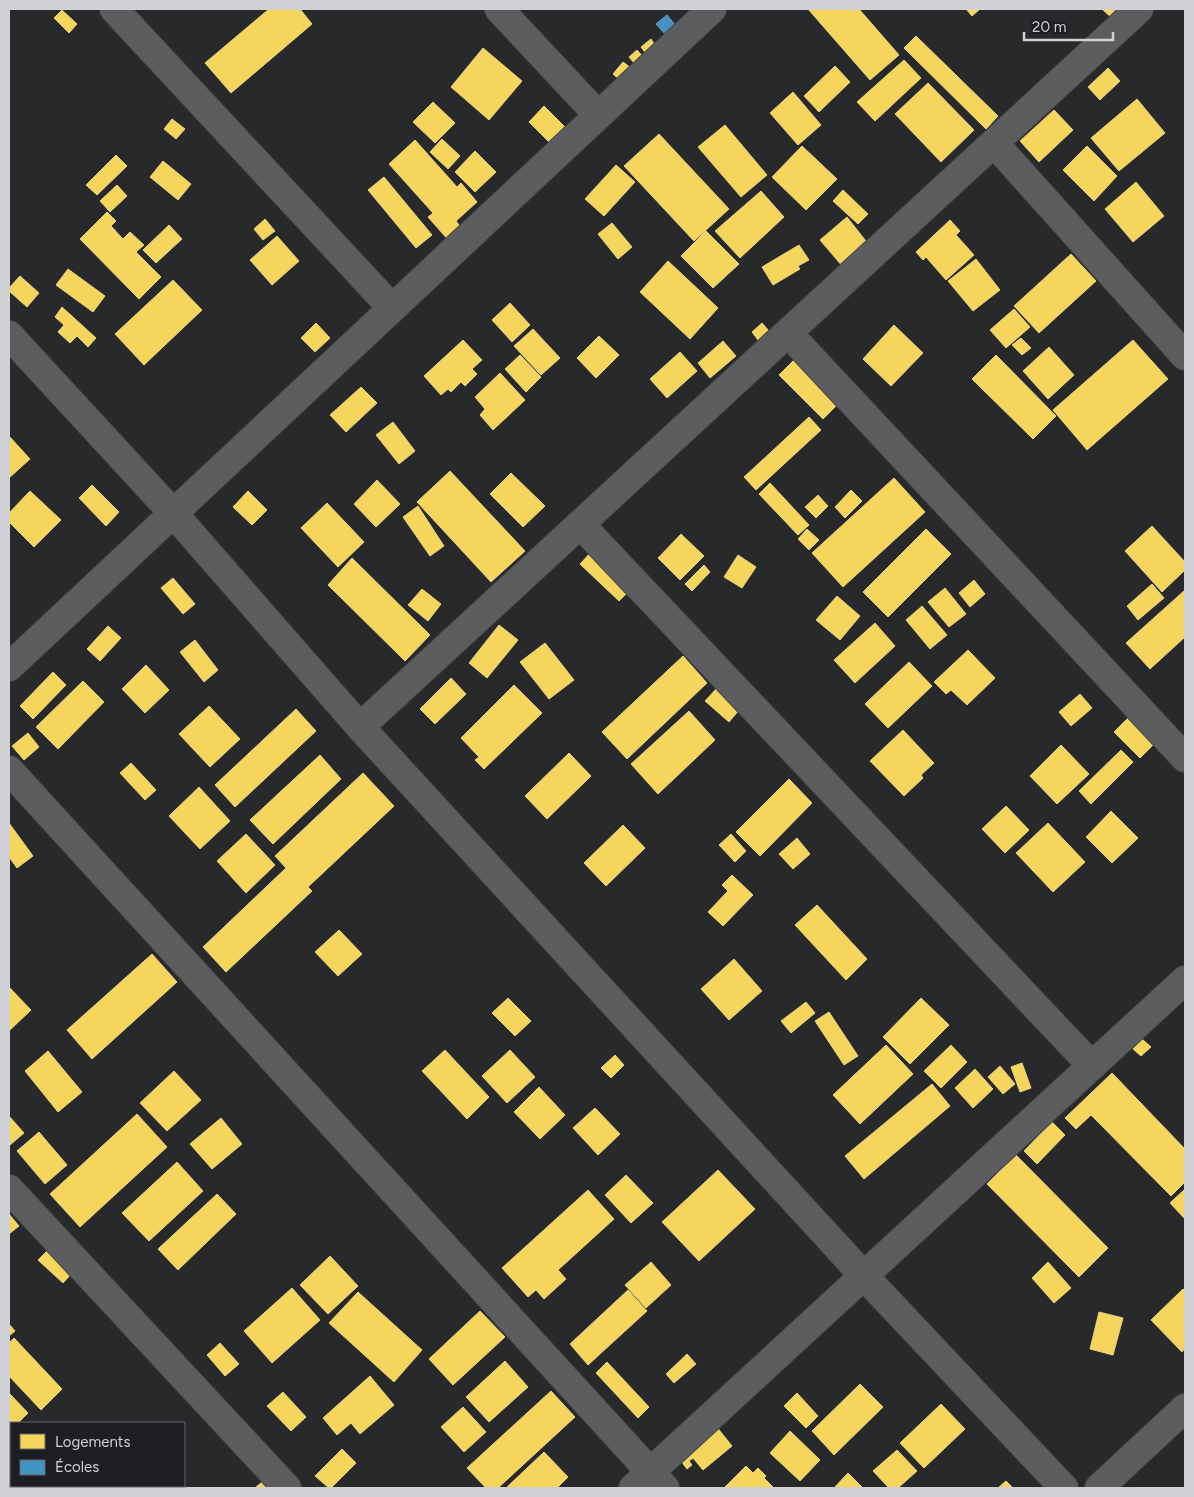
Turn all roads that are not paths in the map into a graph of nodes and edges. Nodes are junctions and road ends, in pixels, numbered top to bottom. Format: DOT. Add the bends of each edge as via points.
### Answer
graph roads {
  1 [pos="114,9"];
  2 [pos="499,9"];
  3 [pos="712,9"];
  4 [pos="1139,9"];
  5 [pos="598,115"];
  6 [pos="994,143"];
  7 [pos="392,308"];
  8 [pos="788,333"];
  9 [pos="9,335"];
  10 [pos="1185,356"];
  11 [pos="173,513"];
  12 [pos="580,524"];
  13 [pos="9,667"];
  14 [pos="360,727"];
  15 [pos="1185,758"];
  16 [pos="9,770"];
  17 [pos="1185,980"];
  18 [pos="1092,1066"];
  19 [pos="9,1189"];
  20 [pos="864,1276"];
  21 [pos="1185,1408"];
  22 [pos="649,1483"];
  23 [pos="288,1488"];
  24 [pos="1064,1488"];
  25 [pos="1099,1488"];
  1 -- 7 [label="street"];
  2 -- 5 [label="street"];
  3 -- 5 [label="street"];
  4 -- 6 [label="street"];
  5 -- 7 [label="street"];
  6 -- 8 [label="street"];
  6 -- 10 [label="street"];
  7 -- 11 [label="street"];
  8 -- 12 [label="street"];
  8 -- 15 [label="street"];
  9 -- 11 [label="street"];
  11 -- 13 [label="street"];
  11 -- 14 [label="street"];
  12 -- 14 [label="street"];
  12 -- 18 [label="street"];
  14 -- 20 [label="street"];
  16 -- 22 [label="street"];
  17 -- 18 [label="street"];
  18 -- 20 [label="street"];
  19 -- 23 [label="street"];
  20 -- 22 [label="street"];
  20 -- 24 [label="street"];
  21 -- 25 [label="street"];
}
